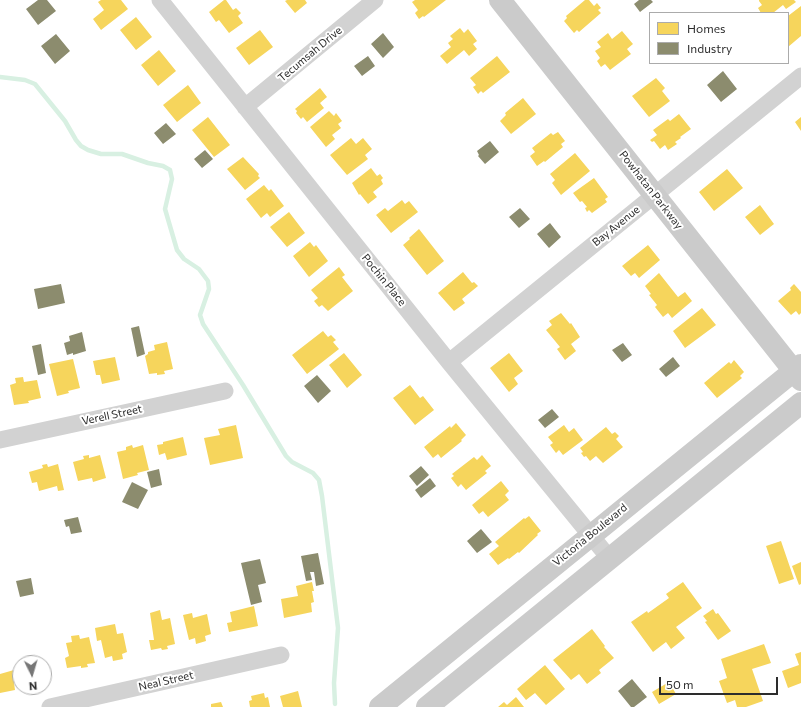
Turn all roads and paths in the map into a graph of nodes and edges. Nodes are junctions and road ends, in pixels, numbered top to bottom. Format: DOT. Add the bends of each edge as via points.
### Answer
graph roads {
  1 [pos="160,0"];
  2 [pos="375,0"];
  3 [pos="500,0"];
  4 [pos="801,76"];
  5 [pos="245,107"];
  6 [pos="655,195"];
  7 [pos="449,362"];
  8 [pos="799,372"];
  9 [pos="224,391"];
  10 [pos="801,403"];
  11 [pos="0,440"];
  12 [pos="590,535"];
  13 [pos="610,559"];
  14 [pos="281,655"];
  15 [pos="50,707"];
  16 [pos="380,707"];
  17 [pos="427,707"];
  1 -- 5 [label="street, Pochin Place"];
  2 -- 5 [label="street, Tecumsah Drive"];
  3 -- 6 [label="main road, Powhatan Parkway"];
  4 -- 6 [label="street, Bay Avenue"];
  5 -- 7 [label="street, Pochin Place"];
  6 -- 7 [label="street, Bay Avenue"];
  6 -- 8 [label="main road, Powhatan Parkway"];
  7 -- 12 [label="street, Pochin Place"];
  8 -- 12 [label="main road, Victoria Boulevard"];
  9 -- 11 [label="street, Verell Street"];
  10 -- 13 [label="main road"];
  12 -- 13 [label="street, Pochin Place"];
  12 -- 16 [label="main road, Victoria Boulevard"];
  13 -- 17 [label="main road"];
  14 -- 15 [label="street, Neal Street"];
}
